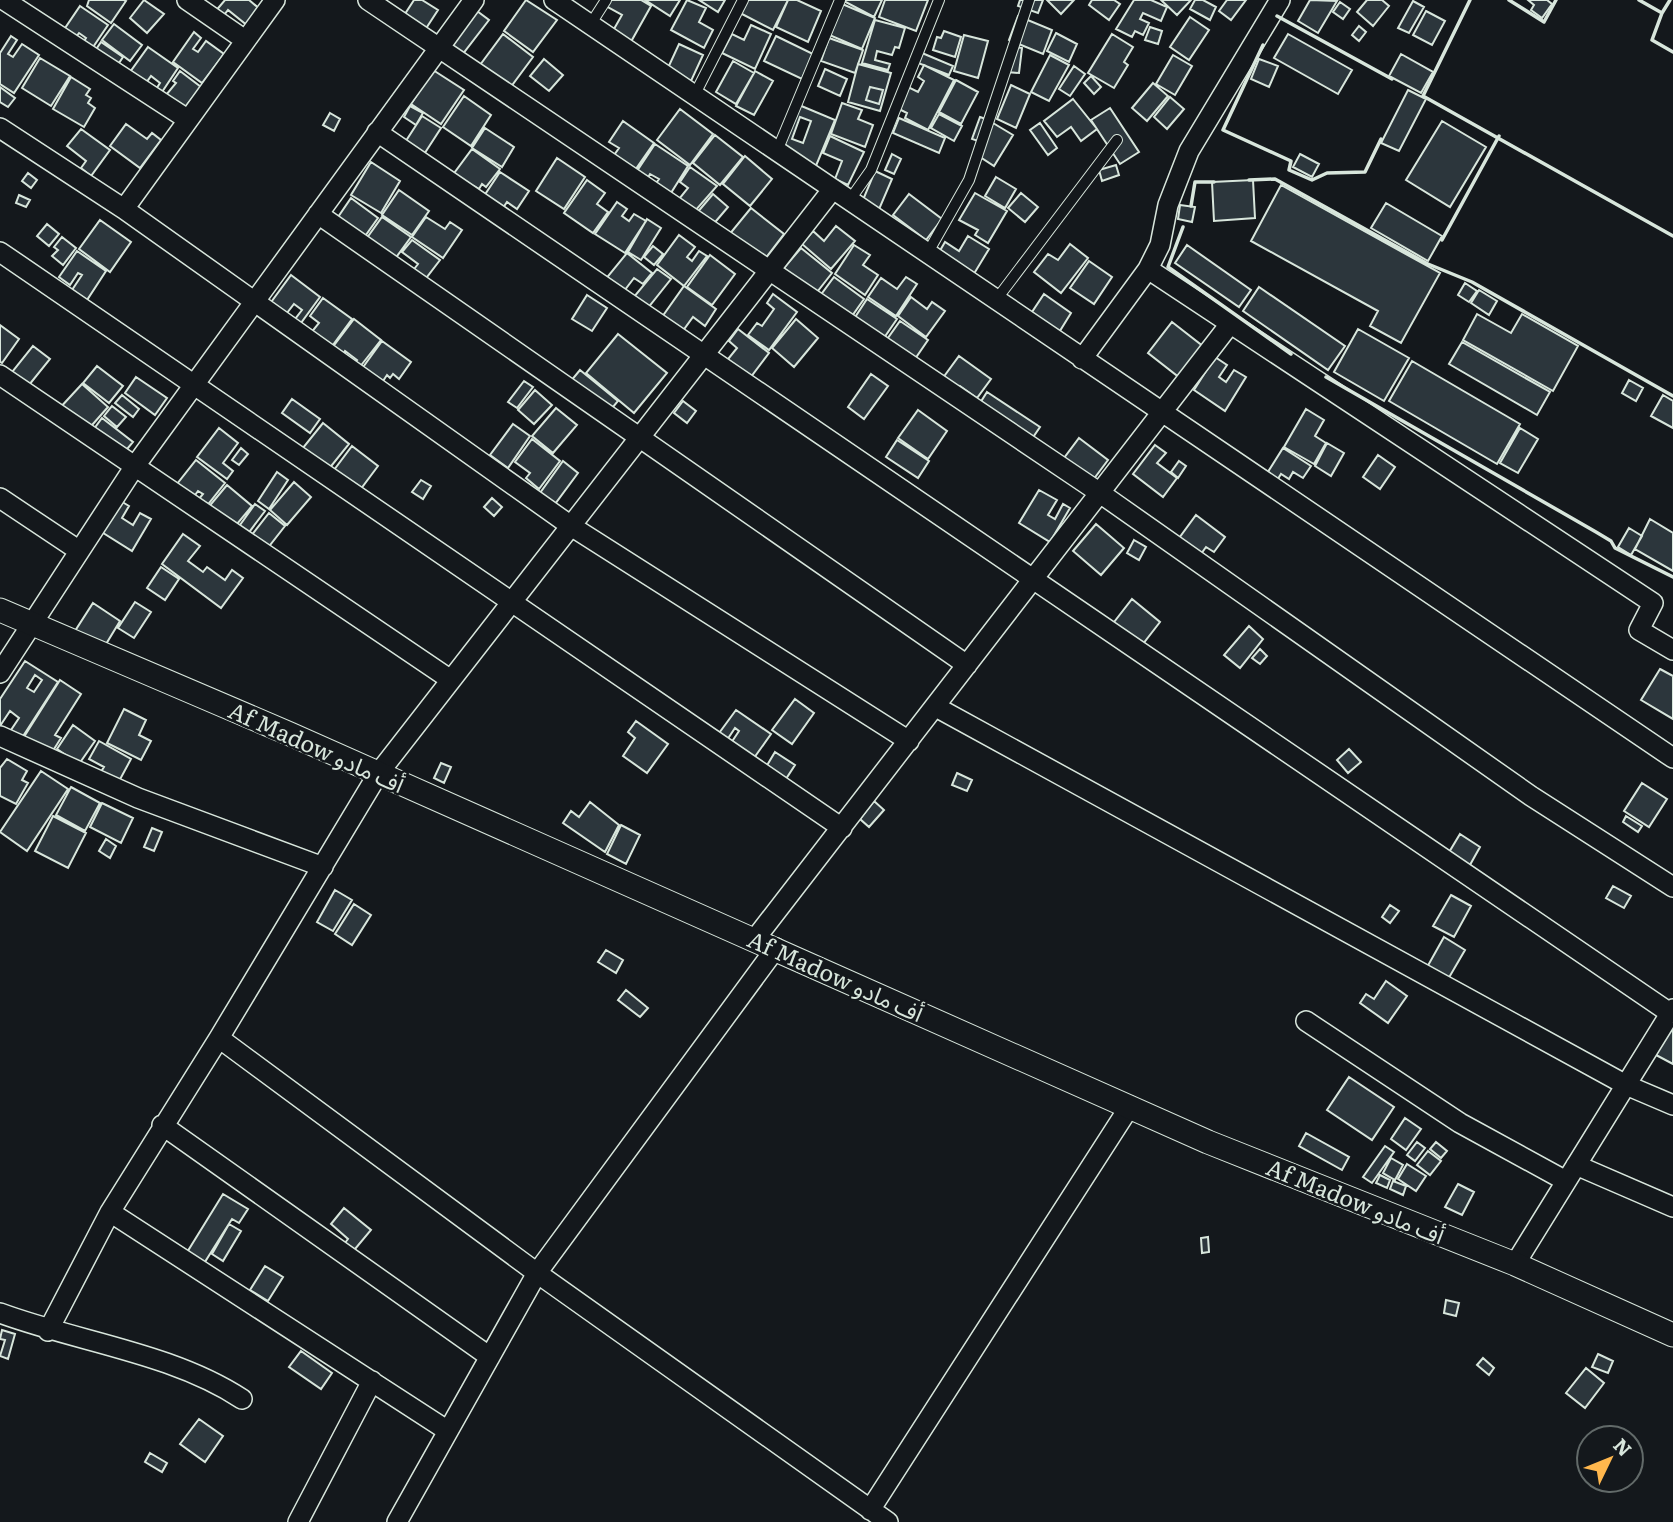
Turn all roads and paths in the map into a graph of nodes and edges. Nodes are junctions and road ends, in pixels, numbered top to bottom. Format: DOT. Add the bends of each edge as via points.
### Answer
graph roads {
  1 [pos="4,0"];
  2 [pos="187,0"];
  3 [pos="275,0"];
  4 [pos="368,0"];
  5 [pos="474,0"];
  6 [pos="554,0"];
  7 [pos="606,0"];
  8 [pos="743,0"];
  9 [pos="840,0"];
  10 [pos="939,0"];
  11 [pos="1029,0"];
  12 [pos="1280,0"];
  13 [pos="590,25"];
  14 [pos="245,40"];
  15 [pos="439,48"];
  16 [pos="694,96"];
  17 [pos="187,119"];
  18 [pos="0,128"];
  19 [pos="377,132"];
  20 [pos="1117,140"];
  21 [pos="777,152"];
  22 [pos="832,190"];
  23 [pos="849,201"];
  24 [pos="124,209"];
  25 [pos="318,214"];
  26 [pos="0,252"];
  27 [pos="927,254"];
  28 [pos="1148,269"];
  29 [pos="769,272"];
  30 [pos="996,300"];
  31 [pos="254,301"];
  32 [pos="1230,324"];
  33 [pos="705,356"];
  34 [pos="1082,359"];
  35 [pos="0,375"];
  36 [pos="193,385"];
  37 [pos="1162,413"];
  38 [pos="640,439"];
  39 [pos="135,466"];
  40 [pos="1100,493"];
  41 [pos="0,498"];
  42 [pos="571,526"];
  43 [pos="78,550"];
  44 [pos="1034,579"];
  45 [pos="510,604"];
  46 [pos="0,610"];
  47 [pos="32,623"];
  48 [pos="1673,650"];
  49 [pos="967,665"];
  50 [pos="0,673"];
  51 [pos="451,680"];
  52 [pos="936,707"];
  53 [pos="0,736"];
  54 [pos="909,741"];
  55 [pos="1673,758"];
  56 [pos="378,774"];
  57 [pos="842,828"];
  58 [pos="323,867"];
  59 [pos="1673,887"];
  60 [pos="766,944"];
  61 [pos="1672,1011"];
  62 [pos="1306,1021"];
  63 [pos="219,1038"];
  64 [pos="1626,1084"];
  65 [pos="1673,1105"];
  66 [pos="1130,1106"];
  67 [pos="162,1125"];
  68 [pos="1571,1173"];
  69 [pos="1673,1207"];
  70 [pos="110,1212"];
  71 [pos="1515,1264"];
  72 [pos="537,1273"];
  73 [pos="0,1313"];
  74 [pos="48,1331"];
  75 [pos="1673,1335"];
  76 [pos="490,1357"];
  77 [pos="372,1381"];
  78 [pos="242,1399"];
  79 [pos="448,1431"];
  80 [pos="870,1510"];
  81 [pos="298,1522"];
  82 [pos="397,1522"];
  83 [pos="888,1522"];
  1 -- 17 [label="street"];
  2 -- 14 [label="street"];
  3 -- 14 [label="street"];
  4 -- 15 [label="street"];
  5 -- 15 [label="street"];
  6 -- 13 [label="street"];
  7 -- 13 [label="lane"];
  8 -- 16 [label="lane"];
  9 -- 21 [label="lane"];
  10 -- 23 [label="lane" via="871,170"];
  11 -- 27 [label="lane" via="970,180"];
  12 -- 28 [label="street" via="1189,150 1168,205 1160,245"];
  13 -- 16 [label="street"];
  14 -- 17 [label="street"];
  15 -- 19 [label="street"];
  15 -- 29 [label="street"];
  16 -- 21 [label="street"];
  17 -- 24 [label="street"];
  18 -- 24 [label="street"];
  19 -- 25 [label="street"];
  19 -- 33 [label="street"];
  20 -- 30 [label="lane"];
  21 -- 22 [label="street"];
  22 -- 23 [label="street"];
  22 -- 29 [label="street"];
  23 -- 27 [label="street"];
  24 -- 31 [label="street"];
  25 -- 31 [label="street"];
  25 -- 38 [label="street"];
  26 -- 36 [label="street"];
  27 -- 30 [label="street"];
  28 -- 32 [label="street"];
  28 -- 34 [label="street"];
  29 -- 33 [label="street"];
  29 -- 40 [label="street"];
  30 -- 34 [label="street"];
  31 -- 36 [label="street"];
  31 -- 42 [label="street"];
  32 -- 37 [label="street"];
  32 -- 48 [label="street" via="1653,603 1639,630"];
  33 -- 38 [label="street"];
  33 -- 44 [label="street"];
  34 -- 37 [label="street"];
  35 -- 39 [label="street"];
  36 -- 39 [label="street"];
  36 -- 45 [label="street"];
  37 -- 40 [label="street"];
  37 -- 55 [label="street"];
  38 -- 42 [label="street"];
  38 -- 49 [label="street"];
  39 -- 43 [label="street"];
  39 -- 51 [label="street"];
  40 -- 44 [label="street"];
  40 -- 59 [label="street" via="1531,796"];
  41 -- 43 [label="street"];
  42 -- 45 [label="street"];
  42 -- 54 [label="street"];
  43 -- 47 [label="street"];
  44 -- 49 [label="street"];
  44 -- 61 [label="street"];
  45 -- 51 [label="street"];
  45 -- 57 [label="street"];
  46 -- 47 [label="street, Af Madow أف مادو"];
  47 -- 50 [label="street"];
  47 -- 56 [label="street, Af Madow أف مادو"];
  49 -- 52 [label="street"];
  51 -- 56 [label="street"];
  52 -- 54 [label="street"];
  52 -- 64 [label="street"];
  53 -- 58 [label="street" via="138,798"];
  54 -- 57 [label="street"];
  56 -- 58 [label="street"];
  56 -- 60 [label="street, Af Madow أف مادو"];
  57 -- 60 [label="street"];
  58 -- 63 [label="street"];
  60 -- 66 [label="street, Af Madow أف مادو"];
  60 -- 72 [label="street"];
  61 -- 64 [label="street"];
  62 -- 68 [label="street" via="1460,1123"];
  63 -- 67 [label="street"];
  63 -- 72 [label="street"];
  64 -- 65 [label="street"];
  64 -- 68 [label="street"];
  66 -- 71 [label="street, Af Madow أف مادو"];
  66 -- 80 [label="street"];
  67 -- 70 [label="street"];
  67 -- 76 [label="street"];
  68 -- 69 [label="street"];
  68 -- 71 [label="street"];
  70 -- 74 [label="street"];
  70 -- 77 [label="street"];
  71 -- 75 [label="street, Af Madow أف مادو"];
  72 -- 76 [label="street"];
  72 -- 80 [label="street"];
  73 -- 74 [label="street"];
  74 -- 78 [label="street" via="182,1368"];
  76 -- 79 [label="street"];
  77 -- 79 [label="street"];
  77 -- 81 [label="street"];
  79 -- 82 [label="street"];
  80 -- 83 [label="street"];
}
